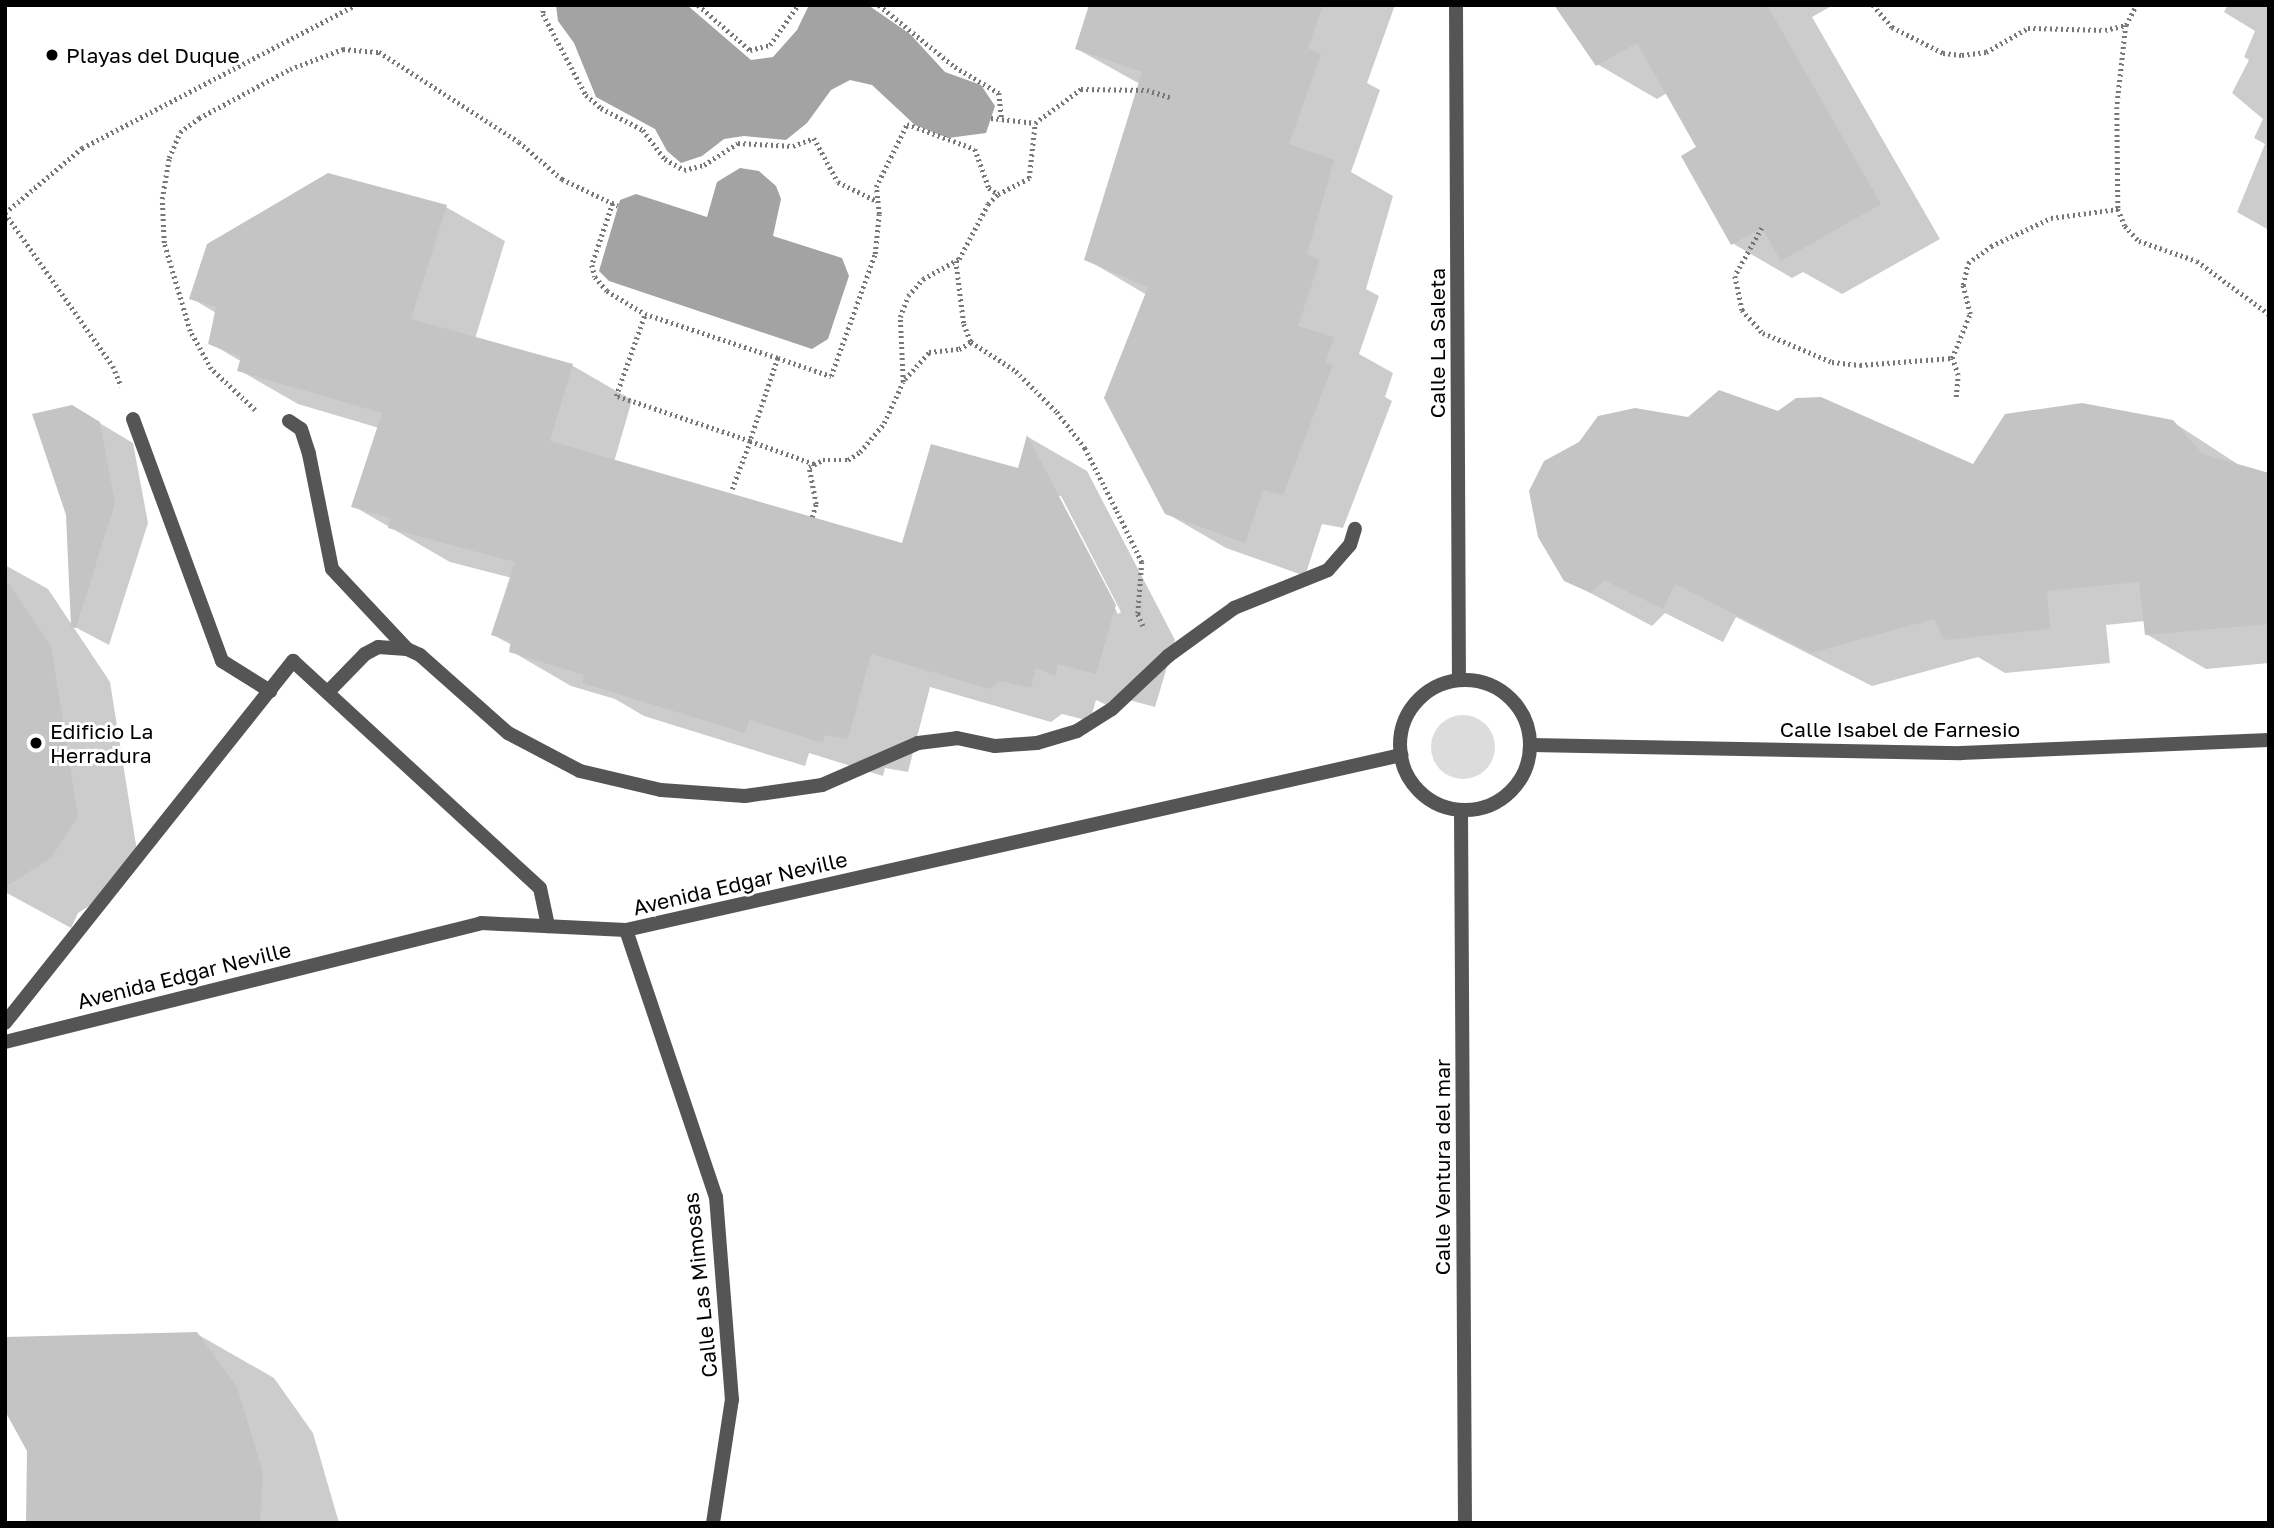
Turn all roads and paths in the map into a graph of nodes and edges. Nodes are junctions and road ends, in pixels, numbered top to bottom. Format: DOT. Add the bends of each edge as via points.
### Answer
graph roads {
  1 [pos="355,5"];
  2 [pos="544,5"];
  3 [pos="698,5"];
  4 [pos="798,5"];
  5 [pos="879,5"];
  6 [pos="1456,5"];
  7 [pos="1873,5"];
  8 [pos="2136,5"];
  9 [pos="2126,25"];
  10 [pos="1170,97"];
  11 [pos="991,118"];
  12 [pos="1002,121"];
  13 [pos="1035,123"];
  14 [pos="998,194"];
  15 [pos="875,200"];
  16 [pos="2118,209"];
  17 [pos="5,213"];
  18 [pos="1762,228"];
  19 [pos="956,261"];
  20 [pos="645,314"];
  21 [pos="2269,314"];
  22 [pos="971,342"];
  23 [pos="778,358"];
  24 [pos="1952,358"];
  25 [pos="903,382"];
  26 [pos="1956,397"];
  27 [pos="133,419"];
  28 [pos="289,421"];
  29 [pos="750,441"];
  30 [pos="816,464"];
  31 [pos="732,489"];
  32 [pos="812,517"];
  33 [pos="1355,529"];
  34 [pos="407,649"];
  35 [pos="1168,656"];
  36 [pos="1459,680"];
  37 [pos="270,691"];
  38 [pos="328,692"];
  39 [pos="2269,740"];
  40 [pos="1531,745"];
  41 [pos="1401,755"];
  42 [pos="1461,810"];
  43 [pos="548,926"];
  44 [pos="626,930"];
  45 [pos="5,1023"];
  46 [pos="5,1042"];
  47 [pos="713,1523"];
  48 [pos="1465,1523"];
  1 -- 17 [label="path" via="82,149"];
  2 -- 15 [label="path" via="543,14 586,95 643,130 665,159 684,170 704,165 738,143 793,146 814,138 838,182"];
  3 -- 4 [label="path" via="750,50 770,45"];
  5 -- 12 [label="path" via="955,67 999,93"];
  6 -- 36 [label="street, Calle La Saleta"];
  7 -- 9 [label="path" via="1892,27 1943,53 1986,52 2028,27 2105,30"];
  8 -- 9 [label="path"];
  9 -- 16 [label="path" via="2118,107"];
  10 -- 13 [label="path" via="1147,90 1081,89"];
  11 -- 12 [label="path"];
  12 -- 13 [label="path"];
  13 -- 14 [label="path" via="1029,178"];
  14 -- 15 [label="path" via="989,188 975,149 907,124 883,169"];
  14 -- 19 [label="path"];
  15 -- 23 [label="path" via="879,214 874,254 831,376"];
  16 -- 21 [label="path" via="2138,241 2197,261"];
  16 -- 24 [label="path" via="2051,218 1990,246 1968,263 1963,285 1970,314"];
  17 -- 27 [label="path" via="113,366"];
  18 -- 24 [label="path" via="1735,276 1742,310 1763,332 1832,362 1881,364"];
  19 -- 22 [label="path" via="964,324"];
  19 -- 25 [label="path" via="923,279 908,296 900,317"];
  20 -- 23 [label="path"];
  20 -- 28 [label="path" via="595,277 592,265 615,205 562,179 519,142 379,52 343,49 290,69 180,132 169,158 162,198 174,289 211,369 248,408"];
  20 -- 29 [label="path" via="616,396"];
  22 -- 25 [label="path" via="959,349 929,352"];
  22 -- 35 [label="path" via="1037,391 1084,448 1142,562 1138,614 1147,636"];
  23 -- 29 [label="path"];
  24 -- 26 [label="path" via="1958,375"];
  25 -- 30 [label="path" via="884,423 860,452 848,460"];
  27 -- 37 [label="street" via="222,661"];
  28 -- 34 [label="street" via="302,429 332,569"];
  29 -- 30 [label="path"];
  29 -- 31 [label="path"];
  30 -- 32 [label="path" via="809,467 816,504"];
  33 -- 35 [label="street" via="1345,552 1328,570 1234,608"];
  34 -- 35 [label="street" via="420,655 509,733 580,771 661,790 744,796 822,785 918,743 957,738 995,746 1037,743 1077,731 1112,709"];
  34 -- 38 [label="street" via="378,648 365,654"];
  36 -- 40 [label="street" via="1482,681 1509,698 1527,724"];
  36 -- 41 [label="street" via="1430,690 1414,705 1403,724"];
  37 -- 38 [label="street" via="293,661"];
  37 -- 45 [label="street"];
  38 -- 43 [label="street" via="540,888"];
  39 -- 40 [label="street, Calle Isabel de Farnesio" via="1961,753"];
  40 -- 42 [label="street" via="1527,767 1502,800"];
  41 -- 42 [label="street" via="1415,787 1427,799"];
  41 -- 44 [label="street, Avenida Edgar Neville"];
  42 -- 48 [label="street, Calle Ventura del mar"];
  43 -- 44 [label="street, Avenida Edgar Neville"];
  43 -- 46 [label="street, Avenida Edgar Neville" via="481,923"];
  44 -- 47 [label="street, Calle Las Mimosas" via="716,1196 732,1399"];
}
